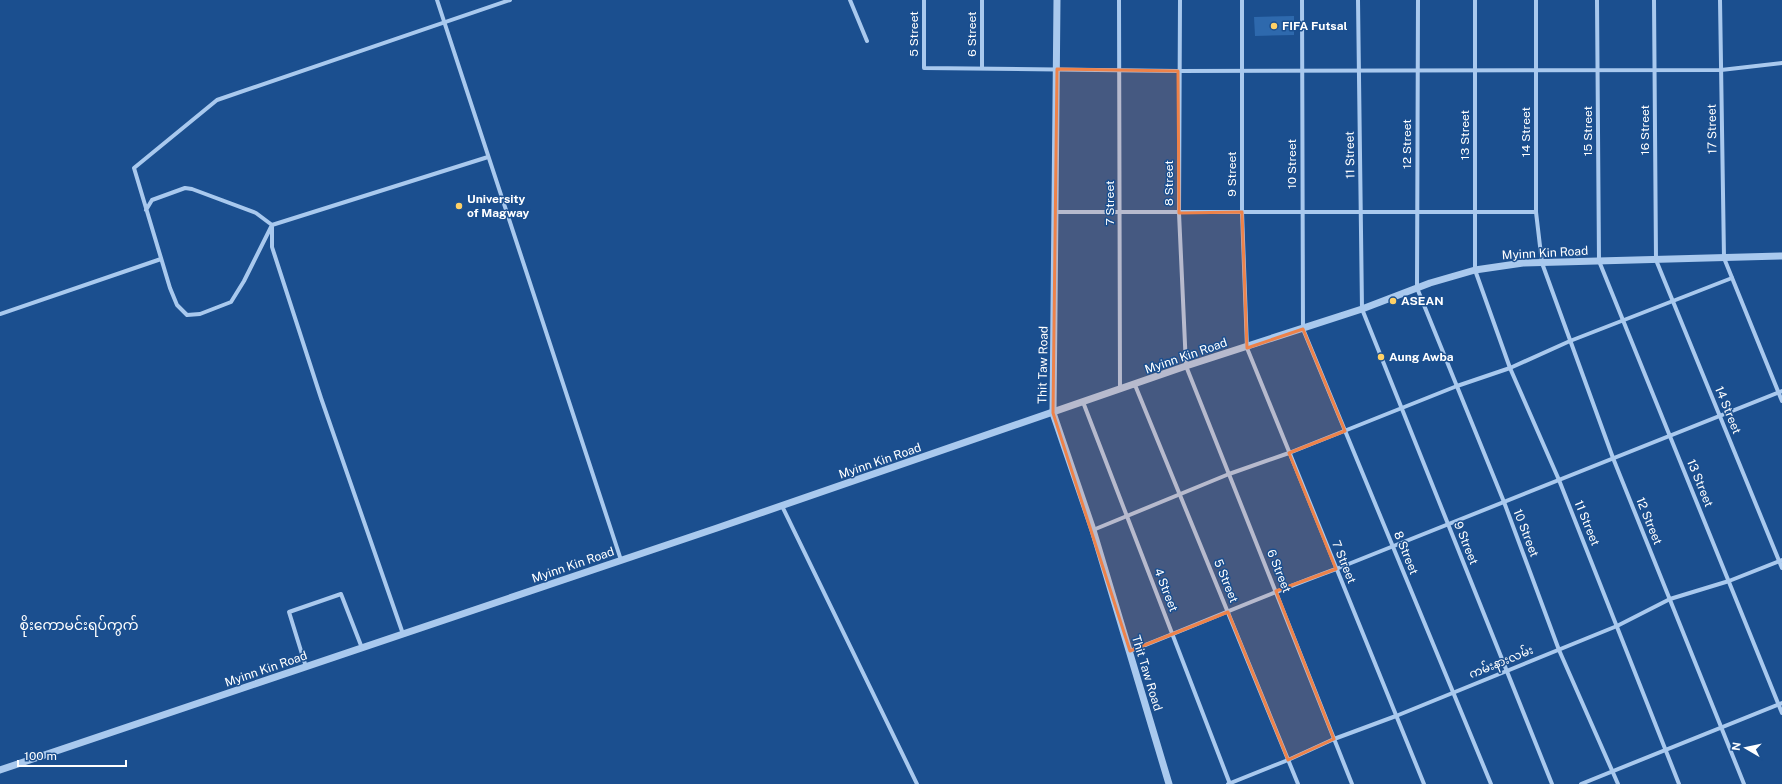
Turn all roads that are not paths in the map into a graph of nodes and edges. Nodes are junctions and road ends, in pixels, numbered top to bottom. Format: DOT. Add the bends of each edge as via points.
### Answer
graph roads {
  1 [pos="437,0"];
  2 [pos="510,0"];
  3 [pos="850,0"];
  4 [pos="924,0"];
  5 [pos="982,0"];
  6 [pos="1057,0"];
  7 [pos="1119,0"];
  8 [pos="1180,0"];
  9 [pos="1242,0"];
  10 [pos="1302,0"];
  11 [pos="1358,0"];
  12 [pos="1418,0"];
  13 [pos="1475,0"];
  14 [pos="1536,0"];
  15 [pos="1597,0"];
  16 [pos="1654,0"];
  17 [pos="1720,0"];
  18 [pos="444,22"];
  19 [pos="867,41"];
  20 [pos="1782,63"];
  21 [pos="982,68"];
  22 [pos="1057,69"];
  23 [pos="1120,69"];
  24 [pos="1242,70"];
  25 [pos="1302,70"];
  26 [pos="1359,70"];
  27 [pos="1417,70"];
  28 [pos="1475,70"];
  29 [pos="1536,70"];
  30 [pos="1598,70"];
  31 [pos="1655,70"];
  32 [pos="1721,70"];
  33 [pos="1178,71"];
  34 [pos="488,157"];
  35 [pos="146,210"];
  36 [pos="1056,212"];
  37 [pos="1120,212"];
  38 [pos="1242,212"];
  39 [pos="1302,212"];
  40 [pos="1361,212"];
  41 [pos="1417,212"];
  42 [pos="1475,212"];
  43 [pos="1536,212"];
  44 [pos="1179,213"];
  45 [pos="272,225"];
  46 [pos="1782,256"];
  47 [pos="1724,258"];
  48 [pos="161,260"];
  49 [pos="1656,260"];
  50 [pos="1599,261"];
  51 [pos="1542,263"];
  52 [pos="1475,270"];
  53 [pos="1732,278"];
  54 [pos="1417,288"];
  55 [pos="1673,301"];
  56 [pos="1362,309"];
  57 [pos="0,314"];
  58 [pos="1623,321"];
  59 [pos="1303,329"];
  60 [pos="1570,341"];
  61 [pos="1246,348"];
  62 [pos="1186,366"];
  63 [pos="1510,368"];
  64 [pos="1136,385"];
  65 [pos="1457,386"];
  66 [pos="1120,390"];
  67 [pos="1780,391"];
  68 [pos="1782,401"];
  69 [pos="1083,402"];
  70 [pos="1402,408"];
  71 [pos="1053,413"];
  72 [pos="1720,416"];
  73 [pos="1345,431"];
  74 [pos="1670,435"];
  75 [pos="1289,453"];
  76 [pos="1613,458"];
  77 [pos="1229,474"];
  78 [pos="1558,480"];
  79 [pos="1181,496"];
  80 [pos="1504,502"];
  81 [pos="782,506"];
  82 [pos="1127,517"];
  83 [pos="1448,524"];
  84 [pos="1093,530"];
  85 [pos="1393,546"];
  86 [pos="621,560"];
  87 [pos="1781,561"];
  88 [pos="1782,568"];
  89 [pos="1336,569"];
  90 [pos="1729,581"];
  91 [pos="1276,591"];
  92 [pos="1670,599"];
  93 [pos="1228,612"];
  94 [pos="1617,626"];
  95 [pos="403,634"];
  96 [pos="1172,634"];
  97 [pos="362,648"];
  98 [pos="1560,650"];
  99 [pos="1130,651"];
  100 [pos="306,667"];
  101 [pos="1507,671"];
  102 [pos="1453,693"];
  103 [pos="1780,704"];
  104 [pos="1782,713"];
  105 [pos="1396,716"];
  106 [pos="1721,728"];
  107 [pos="1334,739"];
  108 [pos="1666,750"];
  109 [pos="1288,760"];
  110 [pos="0,770"];
  111 [pos="1613,771"];
  112 [pos="917,784"];
  113 [pos="1169,784"];
  114 [pos="1229,784"];
  115 [pos="1298,784"];
  116 [pos="1352,784"];
  117 [pos="1424,784"];
  118 [pos="1491,784"];
  119 [pos="1552,784"];
  120 [pos="1581,784"];
  121 [pos="1618,784"];
  122 [pos="1679,784"];
  123 [pos="1744,784"];
  1 -- 18 [label="street"];
  2 -- 18 [label="street"];
  3 -- 19 [label="street"];
  4 -- 21 [label="street, 5 Street" via="924,68"];
  5 -- 21 [label="street, 6 Street"];
  6 -- 22 [label="street, Thit Taw Road"];
  7 -- 23 [label="street, 7 Street"];
  8 -- 33 [label="street, 8 Street"];
  9 -- 24 [label="street, 9 Street"];
  10 -- 25 [label="street, 10 Street"];
  11 -- 26 [label="street, 11 Street"];
  12 -- 27 [label="street, 12 Street"];
  13 -- 28 [label="street, 13 Street"];
  14 -- 29 [label="street, 14 Street"];
  15 -- 30 [label="street, 15 Street"];
  16 -- 31 [label="street, 16 Street"];
  17 -- 32 [label="street, 17 Street"];
  18 -- 34 [label="street"];
  18 -- 35 [label="street" via="217,100 134,168"];
  20 -- 32 [label="street"];
  21 -- 22 [label="street"];
  22 -- 23 [label="street"];
  22 -- 36 [label="street, Thit Taw Road"];
  23 -- 33 [label="street"];
  23 -- 37 [label="street, 7 Street"];
  24 -- 25 [label="street"];
  24 -- 33 [label="street"];
  24 -- 38 [label="street, 9 Street"];
  25 -- 26 [label="street"];
  25 -- 39 [label="street, 10 Street"];
  26 -- 27 [label="street"];
  26 -- 40 [label="street, 11 Street"];
  27 -- 28 [label="street"];
  27 -- 41 [label="street, 12 Street"];
  28 -- 29 [label="street"];
  28 -- 42 [label="street, 13 Street"];
  29 -- 30 [label="street"];
  29 -- 43 [label="street, 14 Street"];
  30 -- 31 [label="street"];
  30 -- 50 [label="street, 15 Street"];
  31 -- 32 [label="street"];
  31 -- 49 [label="street, 16 Street"];
  32 -- 47 [label="street, 17 Street"];
  33 -- 44 [label="street, 8 Street"];
  34 -- 45 [label="street"];
  34 -- 86 [label="street"];
  35 -- 45 [label="street" via="152,200 185,188 256,213"];
  35 -- 48 [label="street"];
  36 -- 37 [label="street"];
  36 -- 71 [label="street, Thit Taw Road"];
  37 -- 44 [label="street"];
  37 -- 66 [label="street, 7 Street"];
  38 -- 39 [label="street"];
  38 -- 44 [label="street"];
  38 -- 61 [label="street, 9 Street"];
  39 -- 40 [label="street"];
  39 -- 59 [label="street, 10 Street"];
  40 -- 41 [label="street"];
  40 -- 56 [label="street, 11 Street"];
  41 -- 42 [label="street"];
  41 -- 54 [label="street, 12 Street"];
  42 -- 43 [label="street"];
  42 -- 52 [label="street, 13 Street"];
  43 -- 51 [label="street, 14 Street"];
  44 -- 62 [label="street, 8 Street"];
  45 -- 48 [label="street" via="231,302 200,314 187,315 177,305"];
  45 -- 95 [label="street" via="272,247 321,398"];
  46 -- 47 [label="street, Myinn Kin Road"];
  47 -- 49 [label="street, Myinn Kin Road"];
  47 -- 53 [label="street"];
  48 -- 57 [label="street"];
  49 -- 50 [label="street, Myinn Kin Road"];
  49 -- 55 [label="street, 14 Street"];
  50 -- 51 [label="street, Myinn Kin Road"];
  50 -- 58 [label="street, 13 Street"];
  51 -- 52 [label="street, Myinn Kin Road"];
  51 -- 60 [label="street, 12 Street"];
  52 -- 54 [label="street, Myinn Kin Road"];
  52 -- 63 [label="street, 11 Street"];
  53 -- 55 [label="street"];
  53 -- 67 [label="street"];
  54 -- 56 [label="street, Myinn Kin Road"];
  54 -- 65 [label="street, 10 Street"];
  55 -- 58 [label="street"];
  55 -- 72 [label="street, 14 Street"];
  56 -- 59 [label="street, Myinn Kin Road"];
  56 -- 70 [label="street, 9 Street"];
  58 -- 60 [label="street"];
  58 -- 74 [label="street, 13 Street"];
  59 -- 61 [label="street, Myinn Kin Road"];
  59 -- 73 [label="street, 8 Street"];
  60 -- 63 [label="street"];
  60 -- 76 [label="street, 12 Street"];
  61 -- 62 [label="street, Myinn Kin Road"];
  61 -- 75 [label="street, 7 Street"];
  62 -- 64 [label="street, Myinn Kin Road"];
  62 -- 77 [label="street, 6 Street"];
  63 -- 65 [label="street"];
  63 -- 78 [label="street, 11 Street"];
  64 -- 66 [label="street"];
  64 -- 79 [label="street, 5 Street"];
  65 -- 70 [label="street"];
  65 -- 80 [label="street, 10 Street"];
  66 -- 69 [label="street, Myinn Kin Road"];
  67 -- 68 [label="street"];
  67 -- 72 [label="street"];
  69 -- 71 [label="street, Myinn Kin Road"];
  69 -- 82 [label="street, 4 Street"];
  70 -- 73 [label="street"];
  70 -- 83 [label="street, 9 Street"];
  71 -- 81 [label="street, Myinn Kin Road"];
  71 -- 84 [label="street, Thit Taw Road"];
  72 -- 74 [label="street"];
  72 -- 87 [label="street, 14 Street"];
  73 -- 75 [label="street"];
  73 -- 85 [label="street, 8 Street"];
  74 -- 76 [label="street"];
  74 -- 90 [label="street, 13 Street"];
  75 -- 77 [label="street"];
  75 -- 89 [label="street, 7 Street"];
  76 -- 78 [label="street"];
  76 -- 92 [label="street, 12 Street"];
  77 -- 79 [label="street"];
  77 -- 91 [label="street, 6 Street"];
  78 -- 80 [label="street"];
  78 -- 94 [label="street, 11 Street"];
  79 -- 82 [label="street"];
  79 -- 93 [label="street, 5 Street"];
  80 -- 83 [label="street"];
  80 -- 98 [label="street, 10 Street"];
  81 -- 86 [label="street, Myinn Kin Road"];
  81 -- 112 [label="street"];
  82 -- 84 [label="street"];
  82 -- 96 [label="street, 4 Street"];
  83 -- 85 [label="street"];
  83 -- 101 [label="street, 9 Street"];
  84 -- 99 [label="street, Thit Taw Road"];
  85 -- 89 [label="street"];
  85 -- 102 [label="street, 8 Street"];
  86 -- 95 [label="street, Myinn Kin Road"];
  87 -- 88 [label="street, 14 Street"];
  87 -- 90 [label="street, ကမ်းနားလမ်း"];
  89 -- 91 [label="street"];
  89 -- 105 [label="street, 7 Street"];
  90 -- 92 [label="street, ကမ်းနားလမ်း"];
  90 -- 103 [label="street, 13 Street"];
  91 -- 93 [label="street"];
  91 -- 107 [label="street, 6 Street"];
  92 -- 94 [label="street, ကမ်းနားလမ်း"];
  92 -- 106 [label="street, 12 Street"];
  93 -- 96 [label="street"];
  93 -- 109 [label="street, 5 Street"];
  94 -- 98 [label="street, ကမ်းနားလမ်း"];
  94 -- 108 [label="street, 11 Street"];
  95 -- 97 [label="street, Myinn Kin Road"];
  96 -- 99 [label="street"];
  96 -- 114 [label="street, 4 Street"];
  97 -- 100 [label="street, Myinn Kin Road"];
  97 -- 100 [label="street" via="342,594 289,612"];
  98 -- 101 [label="street, ကမ်းနားလမ်း"];
  98 -- 111 [label="street, 10 Street"];
  99 -- 113 [label="street, Thit Taw Road"];
  100 -- 110 [label="street, Myinn Kin Road"];
  101 -- 102 [label="street, ကမ်းနားလမ်း"];
  101 -- 119 [label="street, 9 Street"];
  102 -- 105 [label="street, ကမ်းနားလမ်း"];
  102 -- 118 [label="street, 8 Street"];
  103 -- 104 [label="street, 13 Street"];
  103 -- 106 [label="street"];
  105 -- 107 [label="street, ကမ်းနားလမ်း"];
  105 -- 117 [label="street, 7 Street"];
  106 -- 108 [label="street"];
  106 -- 123 [label="street, 12 Street"];
  107 -- 109 [label="street, ကမ်းနားလမ်း"];
  107 -- 116 [label="street, 6 Street"];
  108 -- 111 [label="street"];
  108 -- 122 [label="street, 11 Street"];
  109 -- 114 [label="street, ကမ်းနားလမ်း"];
  109 -- 115 [label="street, 5 Street"];
  111 -- 120 [label="street"];
  111 -- 121 [label="street, 10 Street"];
}
